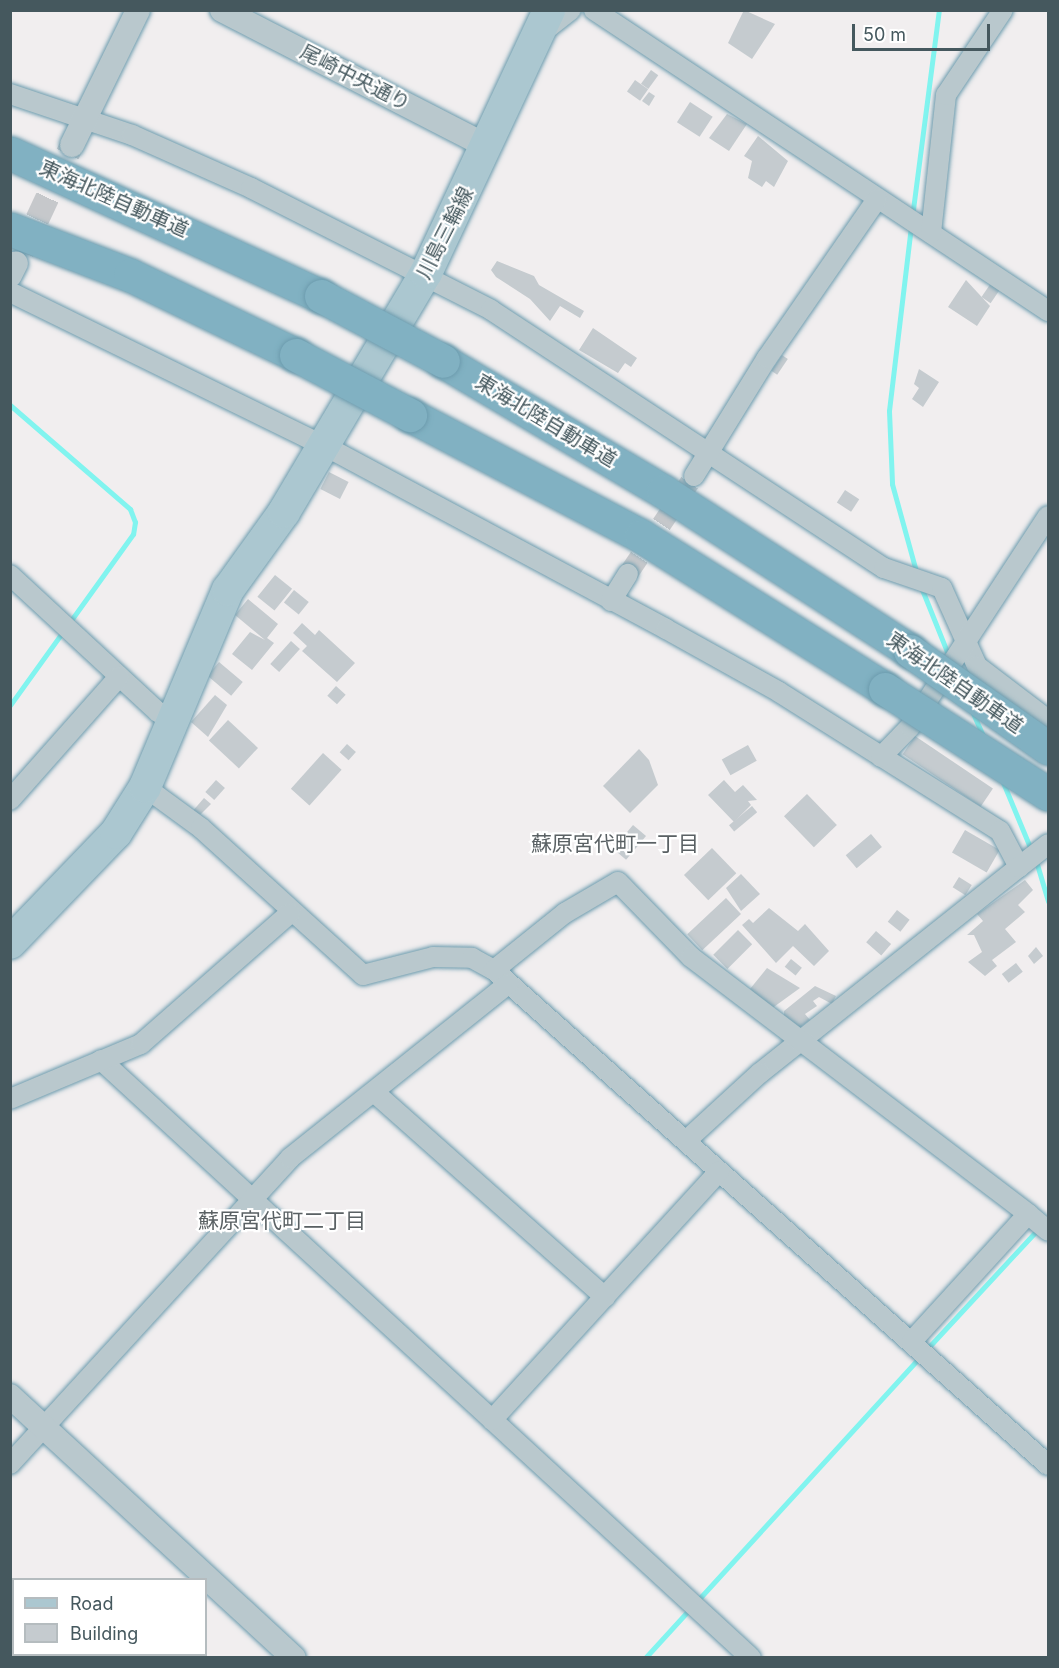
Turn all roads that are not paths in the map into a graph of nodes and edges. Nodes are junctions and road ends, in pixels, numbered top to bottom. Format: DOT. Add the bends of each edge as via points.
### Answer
graph roads {
  1 [pos="138,10"];
  2 [pos="222,10"];
  3 [pos="571,10"];
  4 [pos="594,10"];
  5 [pos="1003,10"];
  6 [pos="543,23"];
  7 [pos="10,94"];
  8 [pos="85,120"];
  9 [pos="72,146"];
  10 [pos="488,146"];
  11 [pos="10,153"];
  12 [pos="877,200"];
  13 [pos="919,225"];
  14 [pos="10,229"];
  15 [pos="426,273"];
  16 [pos="10,292"];
  17 [pos="1048,311"];
  18 [pos="325,446"];
  19 [pos="708,455"];
  20 [pos="694,476"];
  21 [pos="1048,516"];
  22 [pos="628,574"];
  23 [pos="10,575"];
  24 [pos="611,601"];
  25 [pos="965,645"];
  26 [pos="119,677"];
  27 [pos="174,717"];
  28 [pos="1048,720"];
  29 [pos="1048,748"];
  30 [pos="881,757"];
  31 [pos="145,787"];
  32 [pos="1048,794"];
  33 [pos="10,800"];
  34 [pos="1047,845"];
  35 [pos="1023,864"];
  36 [pos="290,913"];
  37 [pos="10,943"];
  38 [pos="494,970"];
  39 [pos="508,984"];
  40 [pos="805,1040"];
  41 [pos="101,1060"];
  42 [pos="374,1092"];
  43 [pos="10,1099"];
  44 [pos="687,1140"];
  45 [pos="719,1171"];
  46 [pos="252,1202"];
  47 [pos="1040,1224"];
  48 [pos="605,1297"];
  49 [pos="912,1341"];
  50 [pos="10,1396"];
  51 [pos="492,1420"];
  52 [pos="45,1426"];
  53 [pos="10,1464"];
  54 [pos="1048,1465"];
  55 [pos="294,1658"];
  56 [pos="751,1658"];
  1 -- 8 [label="street"];
  2 -- 10 [label="street, 尾崎中央通り"];
  3 -- 6 [label="street"];
  4 -- 12 [label="street"];
  5 -- 13 [label="street" via="946,95"];
  6 -- 10 [label="main road, 川島三輪線"];
  7 -- 8 [label="street"];
  8 -- 9 [label="street"];
  8 -- 15 [label="street" via="251,188"];
  10 -- 15 [label="main road, 川島三輪線"];
  11 -- 29 [label="highway, 東海北陸自動車道, bridge" via="321,296 442,361 663,491 910,651"];
  12 -- 13 [label="street"];
  12 -- 19 [label="street" via="767,358"];
  13 -- 17 [label="street"];
  14 -- 32 [label="highway, 東海北陸自動車道, bridge" via="130,275 296,356 640,536"];
  15 -- 18 [label="main road, 川島三輪線"];
  15 -- 19 [label="street"];
  16 -- 18 [label="street"];
  18 -- 24 [label="street"];
  18 -- 27 [label="main road, 川島三輪線" via="228,590"];
  19 -- 20 [label="street"];
  19 -- 25 [label="street" via="905,578 934,582 942,588"];
  21 -- 25 [label="street"];
  22 -- 24 [label="street"];
  23 -- 26 [label="street"];
  24 -- 30 [label="street" via="779,692"];
  25 -- 28 [label="street" via="977,666 994,683"];
  25 -- 30 [label="street" via="910,727"];
  26 -- 27 [label="street" via="158,712"];
  26 -- 33 [label="street"];
  27 -- 31 [label="main road, 川島三輪線"];
  30 -- 35 [label="street" via="1000,831"];
  31 -- 36 [label="street" via="201,828"];
  31 -- 37 [label="main road, 川島三輪線" via="116,833"];
  34 -- 35 [label="street"];
  35 -- 40 [label="street"];
  36 -- 38 [label="street" via="363,975 433,957 472,958"];
  36 -- 41 [label="street" via="177,1016 141,1044"];
  38 -- 39 [label="street"];
  38 -- 40 [label="street" via="564,913 618,882 691,957"];
  39 -- 42 [label="street"];
  39 -- 44 [label="street"];
  40 -- 44 [label="street"];
  40 -- 47 [label="street"];
  41 -- 43 [label="street"];
  41 -- 46 [label="street"];
  42 -- 46 [label="street" via="290,1158"];
  42 -- 48 [label="street"];
  44 -- 45 [label="street"];
  45 -- 48 [label="street"];
  45 -- 49 [label="street"];
  46 -- 51 [label="street"];
  46 -- 52 [label="street"];
  47 -- 49 [label="street"];
  48 -- 51 [label="street"];
  49 -- 54 [label="street"];
  50 -- 52 [label="street"];
  51 -- 56 [label="street"];
  52 -- 53 [label="street"];
  52 -- 55 [label="street"];
}
